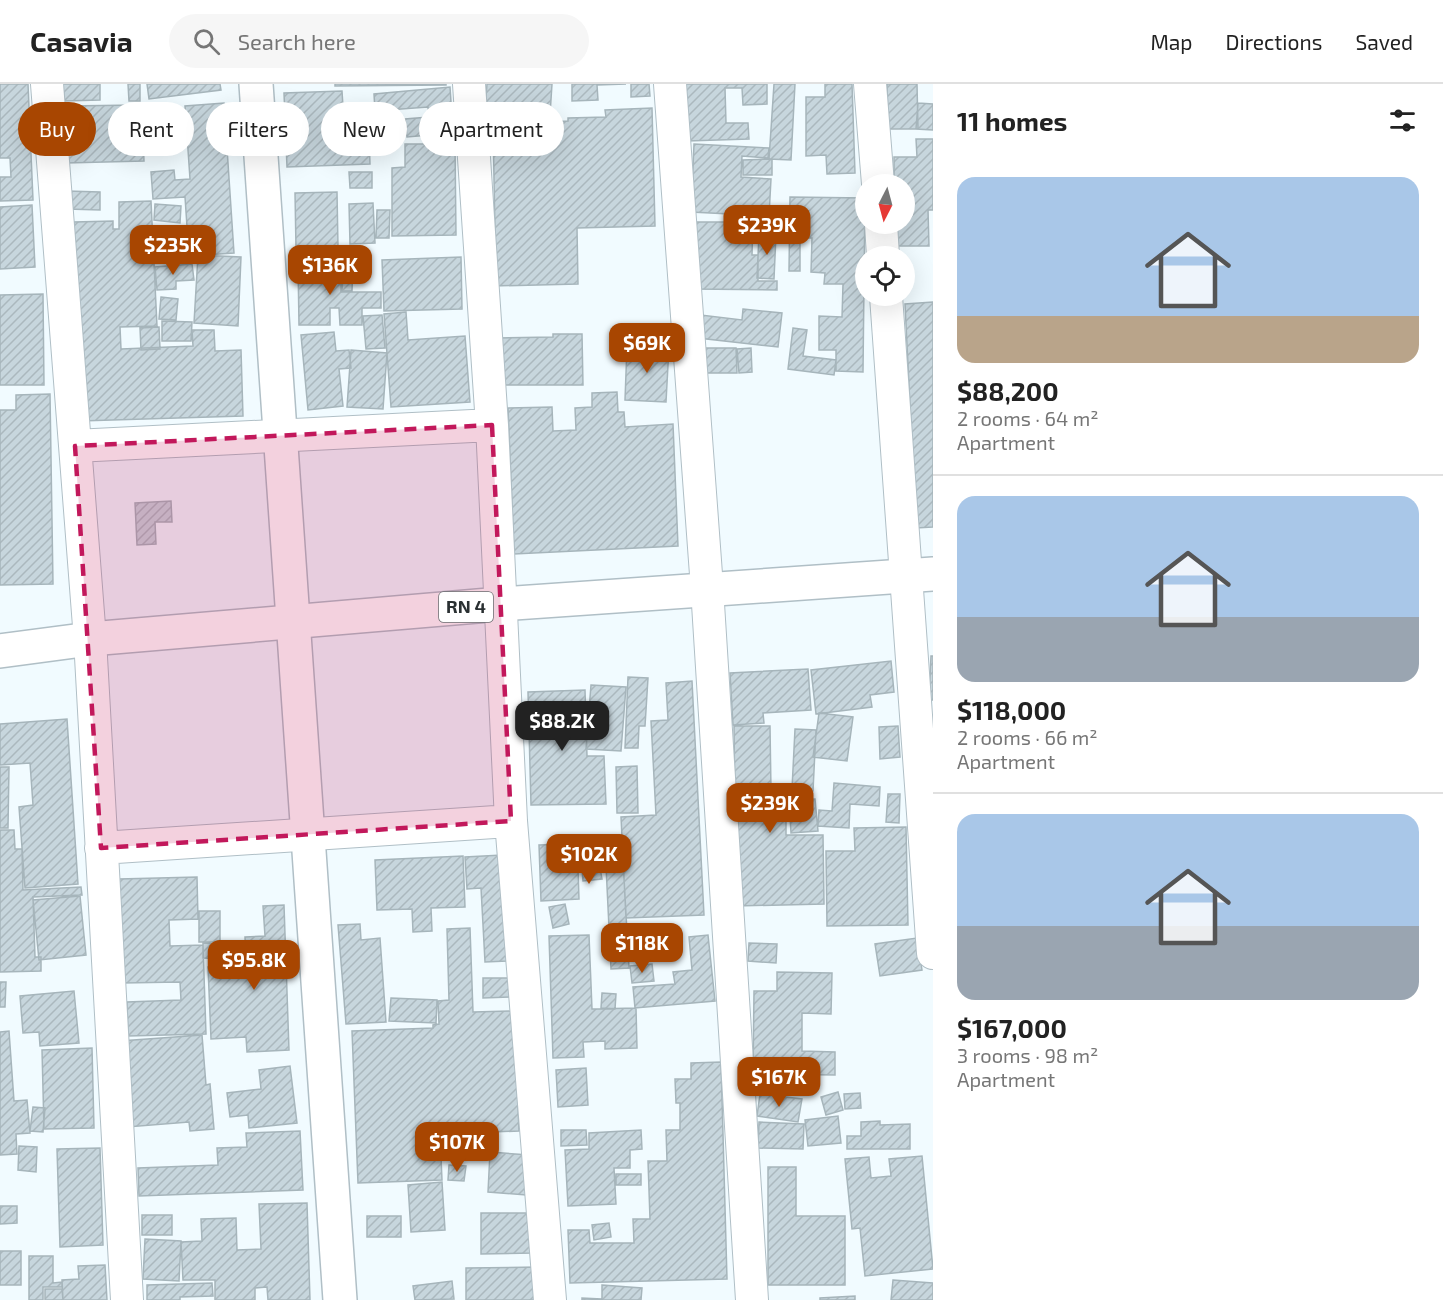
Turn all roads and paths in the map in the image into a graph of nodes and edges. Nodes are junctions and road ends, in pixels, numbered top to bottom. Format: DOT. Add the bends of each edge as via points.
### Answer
graph roads {
  1 [pos="47,84"];
  2 [pos="256,84"];
  3 [pos="469,84"];
  4 [pos="670,84"];
  5 [pos="870,84"];
  6 [pos="877,174"];
  7 [pos="887,306"];
  8 [pos="492,425"];
  9 [pos="280,436"];
  10 [pos="75,447"];
  11 [pos="920,574"];
  12 [pos="707,588"];
  13 [pos="501,604"];
  14 [pos="293,623"];
  15 [pos="90,639"];
  16 [pos="0,651"];
  17 [pos="511,821"];
  18 [pos="308,835"];
  19 [pos="101,848"];
  20 [pos="933,953"];
  21 [pos="127,1300"];
  22 [pos="340,1300"];
  23 [pos="550,1300"];
  24 [pos="752,1300"];
  1 -- 10 [label="street"];
  2 -- 9 [label="street"];
  3 -- 8 [label="street"];
  4 -- 12 [label="street"];
  5 -- 6 [label="street"];
  7 -- 11 [label="street"];
  8 -- 9 [label="street"];
  8 -- 13 [label="street"];
  9 -- 10 [label="street"];
  9 -- 14 [label="street"];
  10 -- 15 [label="street"];
  11 -- 12 [label="street, RN 4"];
  11 -- 20 [label="street"];
  12 -- 13 [label="street, RN 4"];
  12 -- 24 [label="street"];
  13 -- 14 [label="street, RN 4"];
  13 -- 17 [label="street"];
  14 -- 15 [label="street, RN 4"];
  14 -- 18 [label="street"];
  15 -- 16 [label="street, RN 4"];
  15 -- 19 [label="street"];
  17 -- 18 [label="street"];
  17 -- 23 [label="street"];
  18 -- 19 [label="street"];
  18 -- 22 [label="street"];
  19 -- 21 [label="street"];
}
